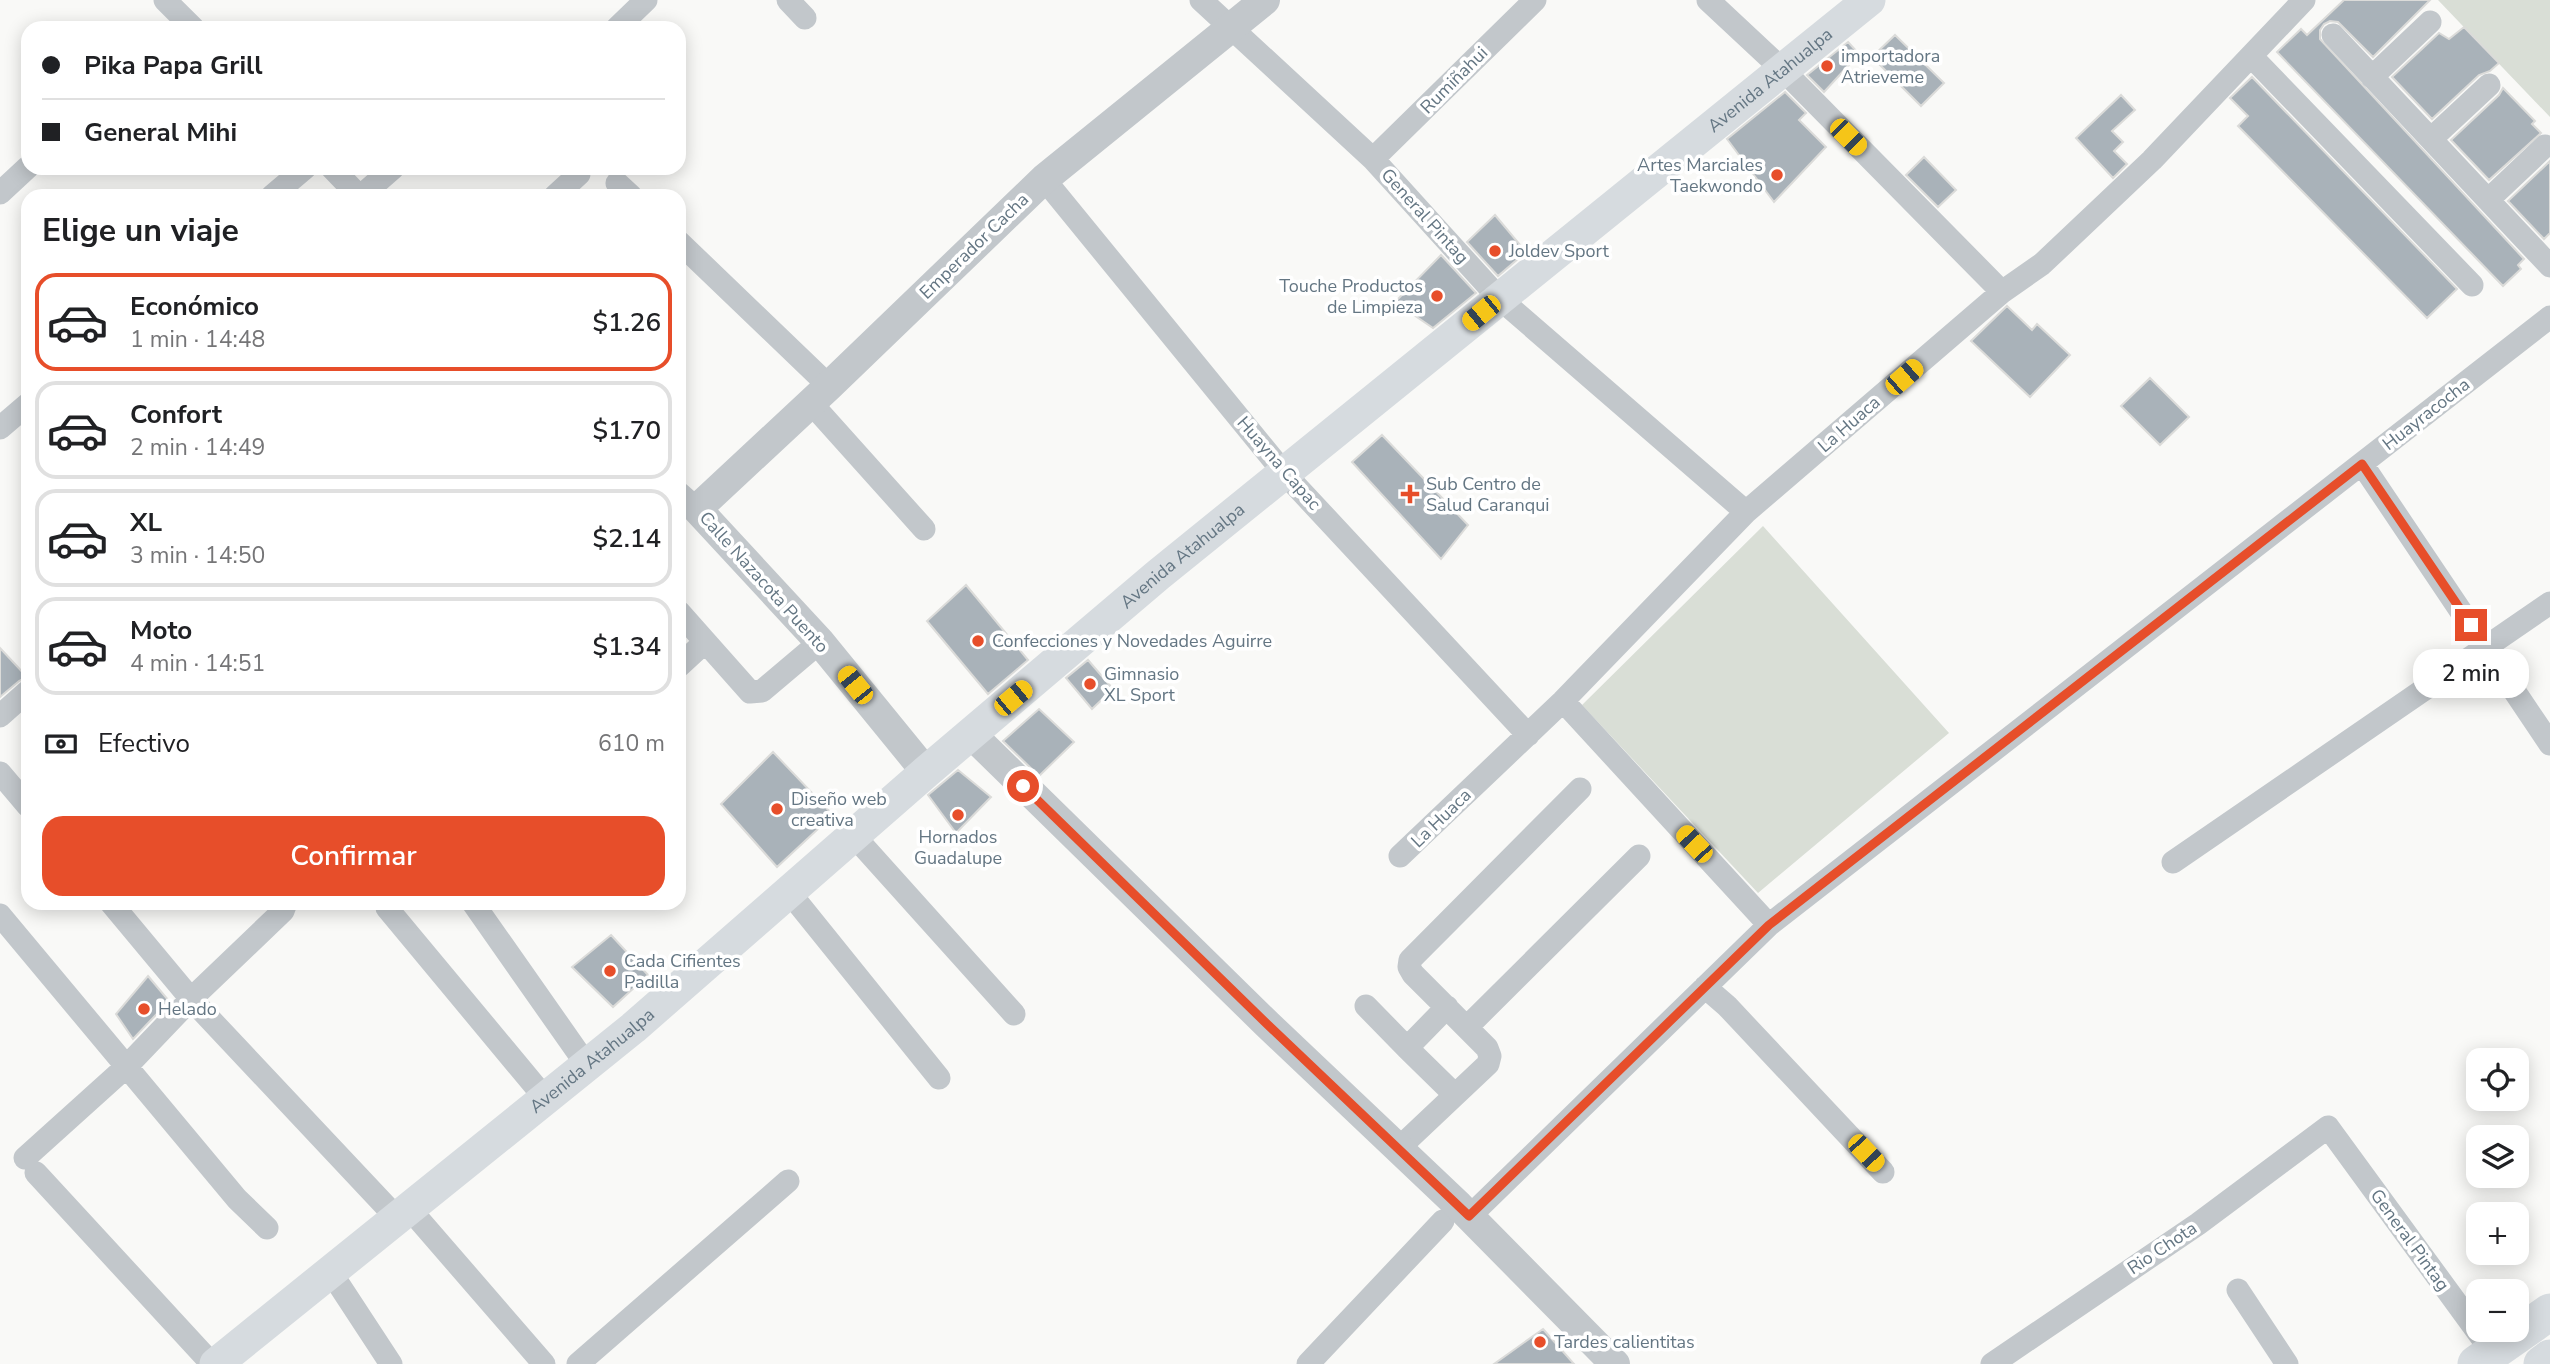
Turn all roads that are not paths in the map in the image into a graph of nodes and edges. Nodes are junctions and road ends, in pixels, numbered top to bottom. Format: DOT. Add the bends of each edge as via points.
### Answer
graph roads {
  1 [pos="165,0"];
  2 [pos="646,0"];
  3 [pos="788,0"];
  4 [pos="1201,0"];
  5 [pos="1265,0"];
  6 [pos="1535,0"];
  7 [pos="1708,0"];
  8 [pos="1869,0"];
  9 [pos="2304,0"];
  10 [pos="805,18"];
  11 [pos="182,21"];
  12 [pos="624,21"];
  13 [pos="2430,22"];
  14 [pos="1232,28"];
  15 [pos="2333,35"];
  16 [pos="2251,56"];
  17 [pos="1783,70"];
  18 [pos="2372,77"];
  19 [pos="2489,85"];
  20 [pos="2431,139"];
  21 [pos="2545,146"];
  22 [pos="1373,159"];
  23 [pos="21,174"];
  24 [pos="296,175"];
  25 [pos="339,175"];
  26 [pos="385,175"];
  27 [pos="578,175"];
  28 [pos="1044,178"];
  29 [pos="280,189"];
  30 [pos="353,189"];
  31 [pos="368,189"];
  32 [pos="563,189"];
  33 [pos="0,193"];
  34 [pos="2488,200"];
  35 [pos="686,250"];
  36 [pos="2550,266"];
  37 [pos="2472,285"];
  38 [pos="2003,292"];
  39 [pos="1500,298"];
  40 [pos="2550,317"];
  41 [pos="820,395"];
  42 [pos="21,410"];
  43 [pos="0,428"];
  44 [pos="2362,464"];
  45 [pos="1285,474"];
  46 [pos="688,501"];
  47 [pos="1746,512"];
  48 [pos="924,528"];
  49 [pos="2550,603"];
  50 [pos="686,620"];
  51 [pos="705,642"];
  52 [pos="820,642"];
  53 [pos="2486,648"];
  54 [pos="686,660"];
  55 [pos="21,697"];
  56 [pos="1563,701"];
  57 [pos="0,716"];
  58 [pos="971,734"];
  59 [pos="1528,735"];
  60 [pos="2550,744"];
  61 [pos="926,772"];
  62 [pos="0,773"];
  63 [pos="1580,789"];
  64 [pos="21,798"];
  65 [pos="854,836"];
  66 [pos="1400,856"];
  67 [pos="1639,856"];
  68 [pos="2173,862"];
  69 [pos="789,892"];
  70 [pos="117,910"];
  71 [pos="283,910"];
  72 [pos="389,910"];
  73 [pos="478,910"];
  74 [pos="0,915"];
  75 [pos="1769,925"];
  76 [pos="1705,987"];
  77 [pos="191,999"];
  78 [pos="1366,1006"];
  79 [pos="1447,1007"];
  80 [pos="1014,1014"];
  81 [pos="1467,1027"];
  82 [pos="1407,1048"];
  83 [pos="586,1064"];
  84 [pos="126,1067"];
  85 [pos="939,1077"];
  86 [pos="1455,1095"];
  87 [pos="545,1098"];
  88 [pos="2328,1127"];
  89 [pos="1399,1148"];
  90 [pos="1883,1172"];
  91 [pos="788,1181"];
  92 [pos="402,1212"];
  93 [pos="1456,1219"];
  94 [pos="267,1228"];
  95 [pos="330,1271"];
  96 [pos="2238,1290"];
  97 [pos="2550,1312"];
  98 [pos="2484,1358"];
  99 [pos="2550,1358"];
  100 [pos="214,1364"];
  101 [pos="391,1364"];
  102 [pos="544,1364"];
  103 [pos="578,1364"];
  104 [pos="1308,1364"];
  105 [pos="1615,1364"];
  106 [pos="1992,1364"];
  107 [pos="2287,1364"];
  108 [pos="2542,1364"];
  1 -- 11 [label="street"];
  2 -- 12 [label="street"];
  3 -- 10 [label="street"];
  4 -- 14 [label="street, General Pintag"];
  5 -- 14 [label="street, Emperador Cacha"];
  6 -- 22 [label="street, Rumiñahui"];
  7 -- 17 [label="street"];
  8 -- 17 [label="main road, Avenida Atahualpa"];
  9 -- 16 [label="street, La Huaca"];
  13 -- 18 [label="street"];
  14 -- 22 [label="street, General Pintag"];
  14 -- 28 [label="street, Emperador Cacha"];
  15 -- 18 [label="street"];
  16 -- 37 [label="street"];
  16 -- 38 [label="street, La Huaca" via="2152,160 2042,264"];
  17 -- 38 [label="street"];
  17 -- 39 [label="main road, Avenida Atahualpa"];
  18 -- 20 [label="street"];
  19 -- 20 [label="street"];
  20 -- 34 [label="street"];
  21 -- 34 [label="street"];
  22 -- 39 [label="street, General Pintag"];
  23 -- 33 [label="street"];
  24 -- 29 [label="street"];
  25 -- 30 [label="street"];
  26 -- 31 [label="street"];
  27 -- 32 [label="street"];
  28 -- 41 [label="street, Emperador Cacha"];
  28 -- 45 [label="street, Huayna Capac"];
  34 -- 36 [label="street"];
  35 -- 41 [label="street"];
  38 -- 47 [label="street, La Huaca"];
  39 -- 45 [label="main road, Avenida Atahualpa"];
  39 -- 47 [label="street, General Pintag"];
  40 -- 44 [label="street, Huayracocha"];
  41 -- 46 [label="street, Emperador Cacha"];
  41 -- 48 [label="street"];
  42 -- 43 [label="street"];
  44 -- 53 [label="street"];
  44 -- 75 [label="street, Huayracocha"];
  45 -- 58 [label="main road, Avenida Atahualpa"];
  45 -- 59 [label="street, Huayna Capac"];
  46 -- 52 [label="street, Calle Nazacota Puento"];
  47 -- 56 [label="street, La Huaca"];
  49 -- 53 [label="street"];
  50 -- 51 [label="street"];
  51 -- 52 [label="street" via="750,692 762,691"];
  51 -- 54 [label="street"];
  52 -- 61 [label="street, Calle Nazacota Puento"];
  53 -- 60 [label="street"];
  53 -- 68 [label="street"];
  55 -- 57 [label="street"];
  56 -- 59 [label="street, La Huaca"];
  56 -- 75 [label="street"];
  58 -- 61 [label="main road, Avenida Atahualpa"];
  58 -- 89 [label="street"];
  59 -- 66 [label="street, La Huaca"];
  61 -- 65 [label="main road, Avenida Atahualpa"];
  62 -- 64 [label="street"];
  63 -- 79 [label="street" via="1410,960 1413,974"];
  65 -- 69 [label="main road, Avenida Atahualpa"];
  65 -- 80 [label="street"];
  67 -- 81 [label="street"];
  69 -- 83 [label="main road, Avenida Atahualpa"];
  69 -- 85 [label="street"];
  70 -- 77 [label="street"];
  71 -- 77 [label="street"];
  72 -- 87 [label="street"];
  73 -- 83 [label="street"];
  74 -- 84 [label="street"];
  75 -- 76 [label="street, Huayracocha"];
  76 -- 90 [label="street"];
  76 -- 93 [label="street, Huayracocha"];
  77 -- 84 [label="street"];
  77 -- 92 [label="street"];
  78 -- 82 [label="street"];
  79 -- 81 [label="street"];
  79 -- 82 [label="street"];
  81 -- 86 [label="street" via="1490,1056 1488,1064"];
  82 -- 86 [label="street"];
  83 -- 87 [label="main road, Avenida Atahualpa"];
  84 -- 94 [label="street"];
  84 -- 100 [label="street" via="31,1166"];
  86 -- 89 [label="street"];
  87 -- 92 [label="main road, Avenida Atahualpa"];
  88 -- 98 [label="street, General Pintag"];
  88 -- 106 [label="street, Rio Chota" via="2198,1224"];
  89 -- 93 [label="street"];
  91 -- 103 [label="street"];
  92 -- 95 [label="main road, Avenida Atahualpa"];
  92 -- 102 [label="street"];
  93 -- 104 [label="street, Huayracocha"];
  93 -- 105 [label="street"];
  95 -- 100 [label="main road, Avenida Atahualpa"];
  95 -- 101 [label="street"];
  96 -- 107 [label="street"];
  97 -- 98 [label="main road"];
  99 -- 108 [label="main road"];
}
